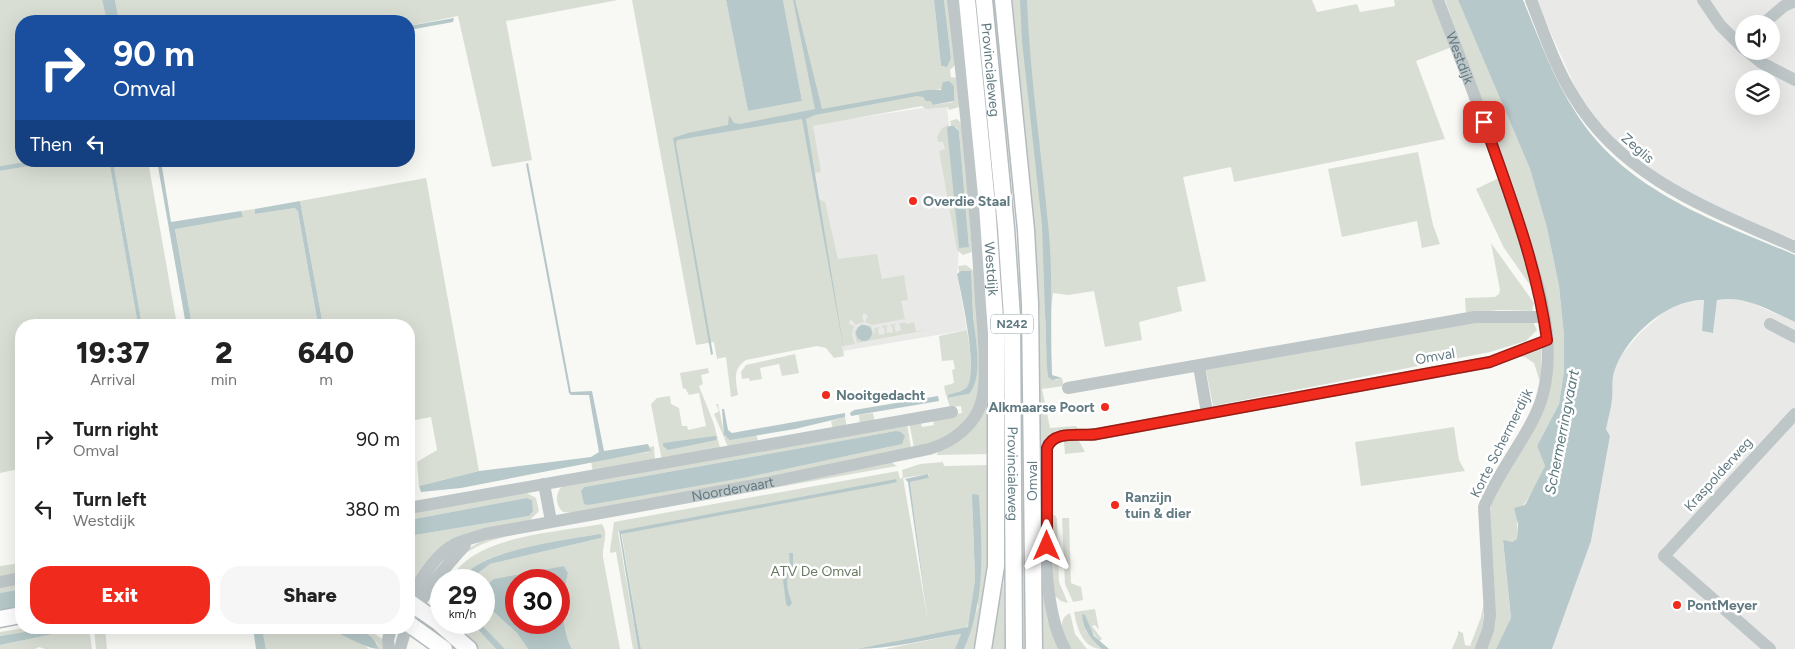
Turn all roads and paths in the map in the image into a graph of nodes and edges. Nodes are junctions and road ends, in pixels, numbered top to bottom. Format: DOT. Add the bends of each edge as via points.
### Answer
graph roads {
  1 [pos="953,0"];
  2 [pos="967,0"];
  3 [pos="984,0"];
  4 [pos="1003,0"];
  5 [pos="1438,0"];
  6 [pos="1531,0"];
  7 [pos="1703,0"];
  8 [pos="1795,1"];
  9 [pos="1774,15"];
  10 [pos="1735,40"];
  11 [pos="1758,60"];
  12 [pos="1795,80"];
  13 [pos="1795,247"];
  14 [pos="1544,317"];
  15 [pos="1770,324"];
  16 [pos="1795,337"];
  17 [pos="1547,340"];
  18 [pos="1199,366"];
  19 [pos="1068,388"];
  20 [pos="952,412"];
  21 [pos="1207,413"];
  22 [pos="1795,414"];
  23 [pos="913,452"];
  24 [pos="544,484"];
  25 [pos="415,507"];
  26 [pos="551,521"];
  27 [pos="15,579"];
  28 [pos="0,582"];
  29 [pos="415,600"];
  30 [pos="415,605"];
  31 [pos="15,617"];
  32 [pos="0,619"];
  33 [pos="415,627"];
  34 [pos="987,629"];
  35 [pos="390,634"];
  36 [pos="404,634"];
  37 [pos="390,649"];
  38 [pos="400,649"];
  39 [pos="444,649"];
  40 [pos="469,649"];
  41 [pos="977,649"];
  42 [pos="983,649"];
  43 [pos="1014,649"];
  44 [pos="1034,649"];
  45 [pos="1065,649"];
  46 [pos="1481,649"];
  47 [pos="1770,649"];
  1 -- 23 [label="street, Westdijk" via="976,222 984,392 977,414 965,429 943,444"];
  2 -- 34 [label="main road, Westdijk" via="996,333 996,566"];
  3 -- 43 [label="main road, Provincialeweg / N242" via="1012,317"];
  4 -- 44 [label="main road, Provincialeweg / N242" via="1028,262"];
  5 -- 14 [label="street, Westdijk" via="1508,189"];
  6 -- 13 [label="street, Zeglis" via="1573,97 1618,152 1664,186"];
  7 -- 10 [label="street" via="1720,26"];
  8 -- 9 [label="street"];
  11 -- 12 [label="street"];
  14 -- 17 [label="street, Westdijk"];
  14 -- 18 [label="street" via="1475,317"];
  15 -- 16 [label="street"];
  17 -- 21 [label="street, Omval" via="1490,362"];
  17 -- 46 [label="street, Korte Schermerdijk" via="1543,397 1484,507 1490,615"];
  18 -- 19 [label="street"];
  18 -- 21 [label="street"];
  20 -- 24 [label="street"];
  21 -- 45 [label="street, Omval" via="1097,434 1062,436 1048,445 1048,591"];
  22 -- 47 [label="street, Kraspolderweg" via="1664,556"];
  23 -- 26 [label="street, Noordervaart" via="766,483"];
  24 -- 25 [label="street"];
  24 -- 26 [label="street"];
  26 -- 29 [label="street, Noordervaart" via="497,531 471,540"];
  27 -- 28 [label="street"];
  30 -- 40 [label="main road"];
  31 -- 32 [label="main road"];
  33 -- 39 [label="main road, Noordervaart"];
  34 -- 41 [label="main road, Westdijk"];
  34 -- 42 [label="main road, Westdijk"];
  35 -- 37 [label="street"];
  36 -- 38 [label="street"];
}
